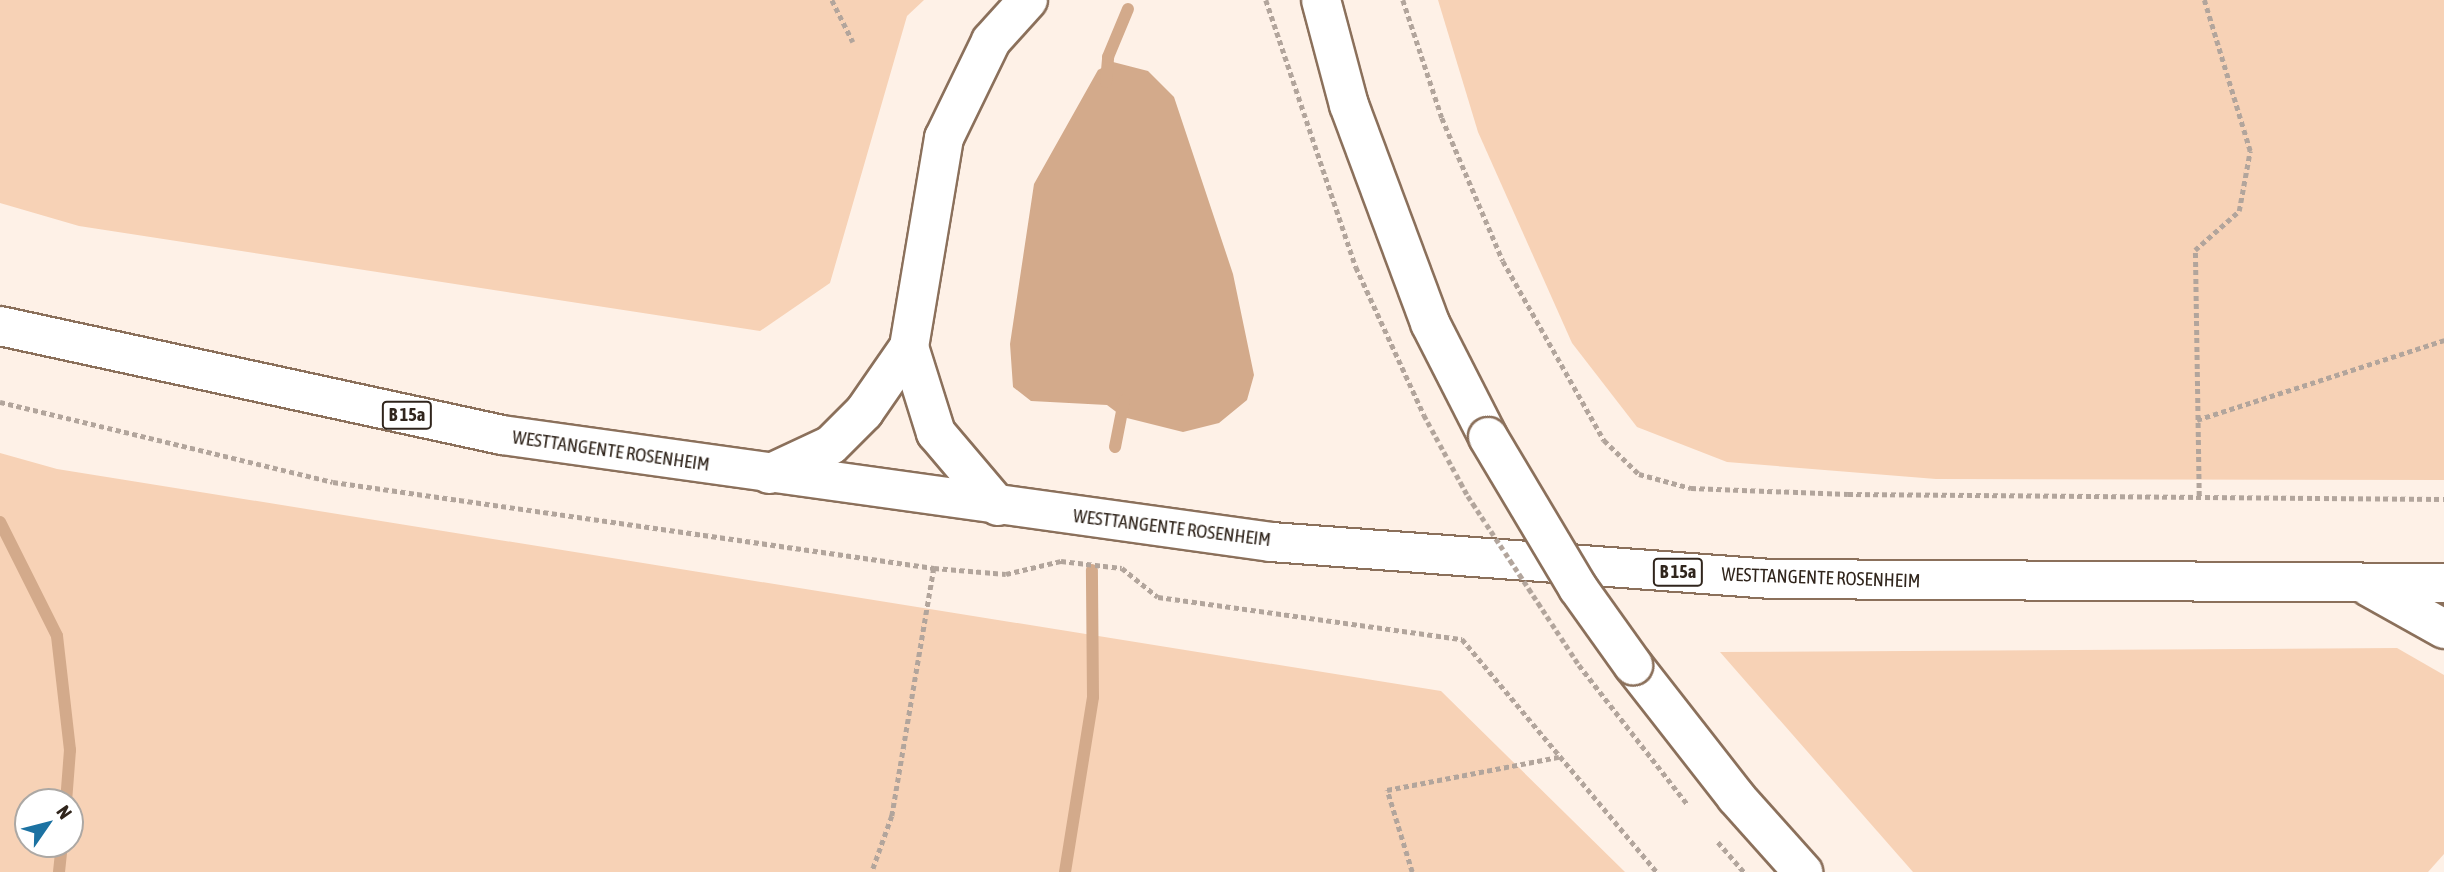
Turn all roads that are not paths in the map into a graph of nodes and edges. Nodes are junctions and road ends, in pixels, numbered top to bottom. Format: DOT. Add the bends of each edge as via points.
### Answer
graph roads {
  1 [pos="1028,0"];
  2 [pos="1321,0"];
  3 [pos="0,326"];
  4 [pos="909,347"];
  5 [pos="769,474"];
  6 [pos="998,506"];
  7 [pos="2361,583"];
  8 [pos="2444,583"];
  9 [pos="2444,629"];
  10 [pos="1802,872"];
  1 -- 4 [label="main road" via="991,41 944,138"];
  2 -- 10 [label="main road, bridge" via="1349,105 1430,323 1488,437 1565,567 1633,664 1736,797"];
  3 -- 5 [label="main road, WESTTANGENTE ROSENHEIM / B 15a" via="502,435"];
  4 -- 5 [label="main road" via="864,412 831,445"];
  4 -- 6 [label="main road" via="936,433"];
  5 -- 6 [label="main road, WESTTANGENTE ROSENHEIM / B 15a"];
  6 -- 7 [label="main road, WESTTANGENTE ROSENHEIM / B 15a" via="1271,542 1771,579"];
  7 -- 8 [label="main road, B 15a"];
  7 -- 9 [label="main road"];
}
